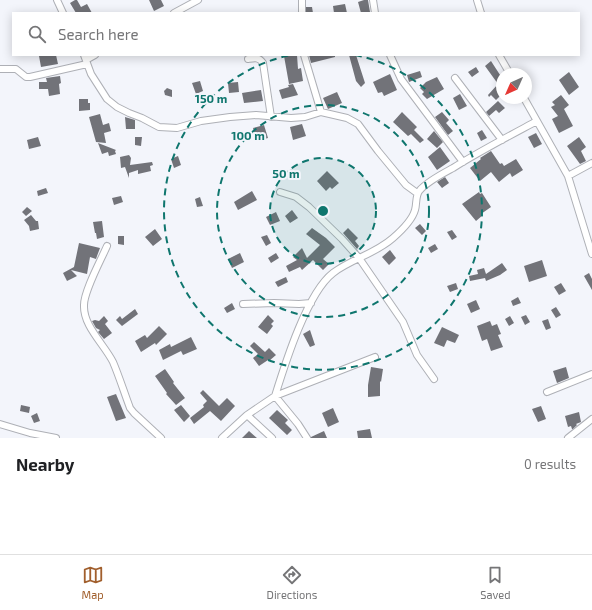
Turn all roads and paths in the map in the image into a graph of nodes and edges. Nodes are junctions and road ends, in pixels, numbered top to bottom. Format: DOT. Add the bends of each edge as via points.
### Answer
graph roads {
  1 [pos="57,0"];
  2 [pos="198,0"];
  3 [pos="302,0"];
  4 [pos="373,0"];
  5 [pos="477,0"];
  6 [pos="63,12"];
  7 [pos="176,12"];
  8 [pos="302,12"];
  9 [pos="375,12"];
  10 [pos="481,12"];
  11 [pos="304,56"];
  12 [pos="390,56"];
  13 [pos="500,56"];
  14 [pos="248,59"];
  15 [pos="86,60"];
  16 [pos="507,68"];
  17 [pos="0,69"];
  18 [pos="455,78"];
  19 [pos="527,104"];
  20 [pos="321,112"];
  21 [pos="271,117"];
  22 [pos="537,121"];
  23 [pos="502,140"];
  24 [pos="463,162"];
  25 [pos="592,163"];
  26 [pos="568,176"];
  27 [pos="280,192"];
  28 [pos="417,193"];
  29 [pos="107,246"];
  30 [pos="592,254"];
  31 [pos="359,258"];
  32 [pos="312,303"];
  33 [pos="243,304"];
  34 [pos="375,358"];
  35 [pos="592,374"];
  36 [pos="434,379"];
  37 [pos="546,392"];
  38 [pos="275,396"];
  39 [pos="247,415"];
  40 [pos="592,419"];
  41 [pos="0,424"];
  42 [pos="56,438"];
  43 [pos="161,438"];
  44 [pos="222,438"];
  45 [pos="272,438"];
  46 [pos="307,438"];
  47 [pos="568,438"];
  1 -- 6 [label="street"];
  2 -- 7 [label="street"];
  3 -- 8 [label="street"];
  4 -- 9 [label="street"];
  5 -- 10 [label="street"];
  11 -- 20 [label="street"];
  12 -- 24 [label="street" via="404,85"];
  13 -- 16 [label="street"];
  14 -- 21 [label="street" via="261,59 263,63"];
  15 -- 17 [label="street" via="30,77 16,69"];
  15 -- 21 [label="street" via="107,99 117,107 159,127 177,128 230,117"];
  18 -- 23 [label="street"];
  19 -- 22 [label="street"];
  20 -- 21 [label="street" via="305,117"];
  20 -- 28 [label="street" via="347,118 358,124 406,185"];
  22 -- 23 [label="street"];
  22 -- 26 [label="street"];
  23 -- 24 [label="street"];
  24 -- 28 [label="street" via="426,184"];
  25 -- 26 [label="street"];
  26 -- 30 [label="street"];
  27 -- 31 [label="street" via="296,197 309,207"];
  28 -- 31 [label="street" via="411,219 392,238"];
  29 -- 43 [label="street" via="86,294 84,314 112,360 130,408"];
  31 -- 32 [label="street" via="325,280"];
  31 -- 36 [label="street" via="402,322 418,355"];
  32 -- 33 [label="street"];
  32 -- 38 [label="street" via="286,362"];
  34 -- 38 [label="street"];
  35 -- 37 [label="street"];
  38 -- 39 [label="street"];
  38 -- 46 [label="street"];
  39 -- 44 [label="street"];
  39 -- 45 [label="street"];
  40 -- 47 [label="street"];
  41 -- 42 [label="street"];
}
